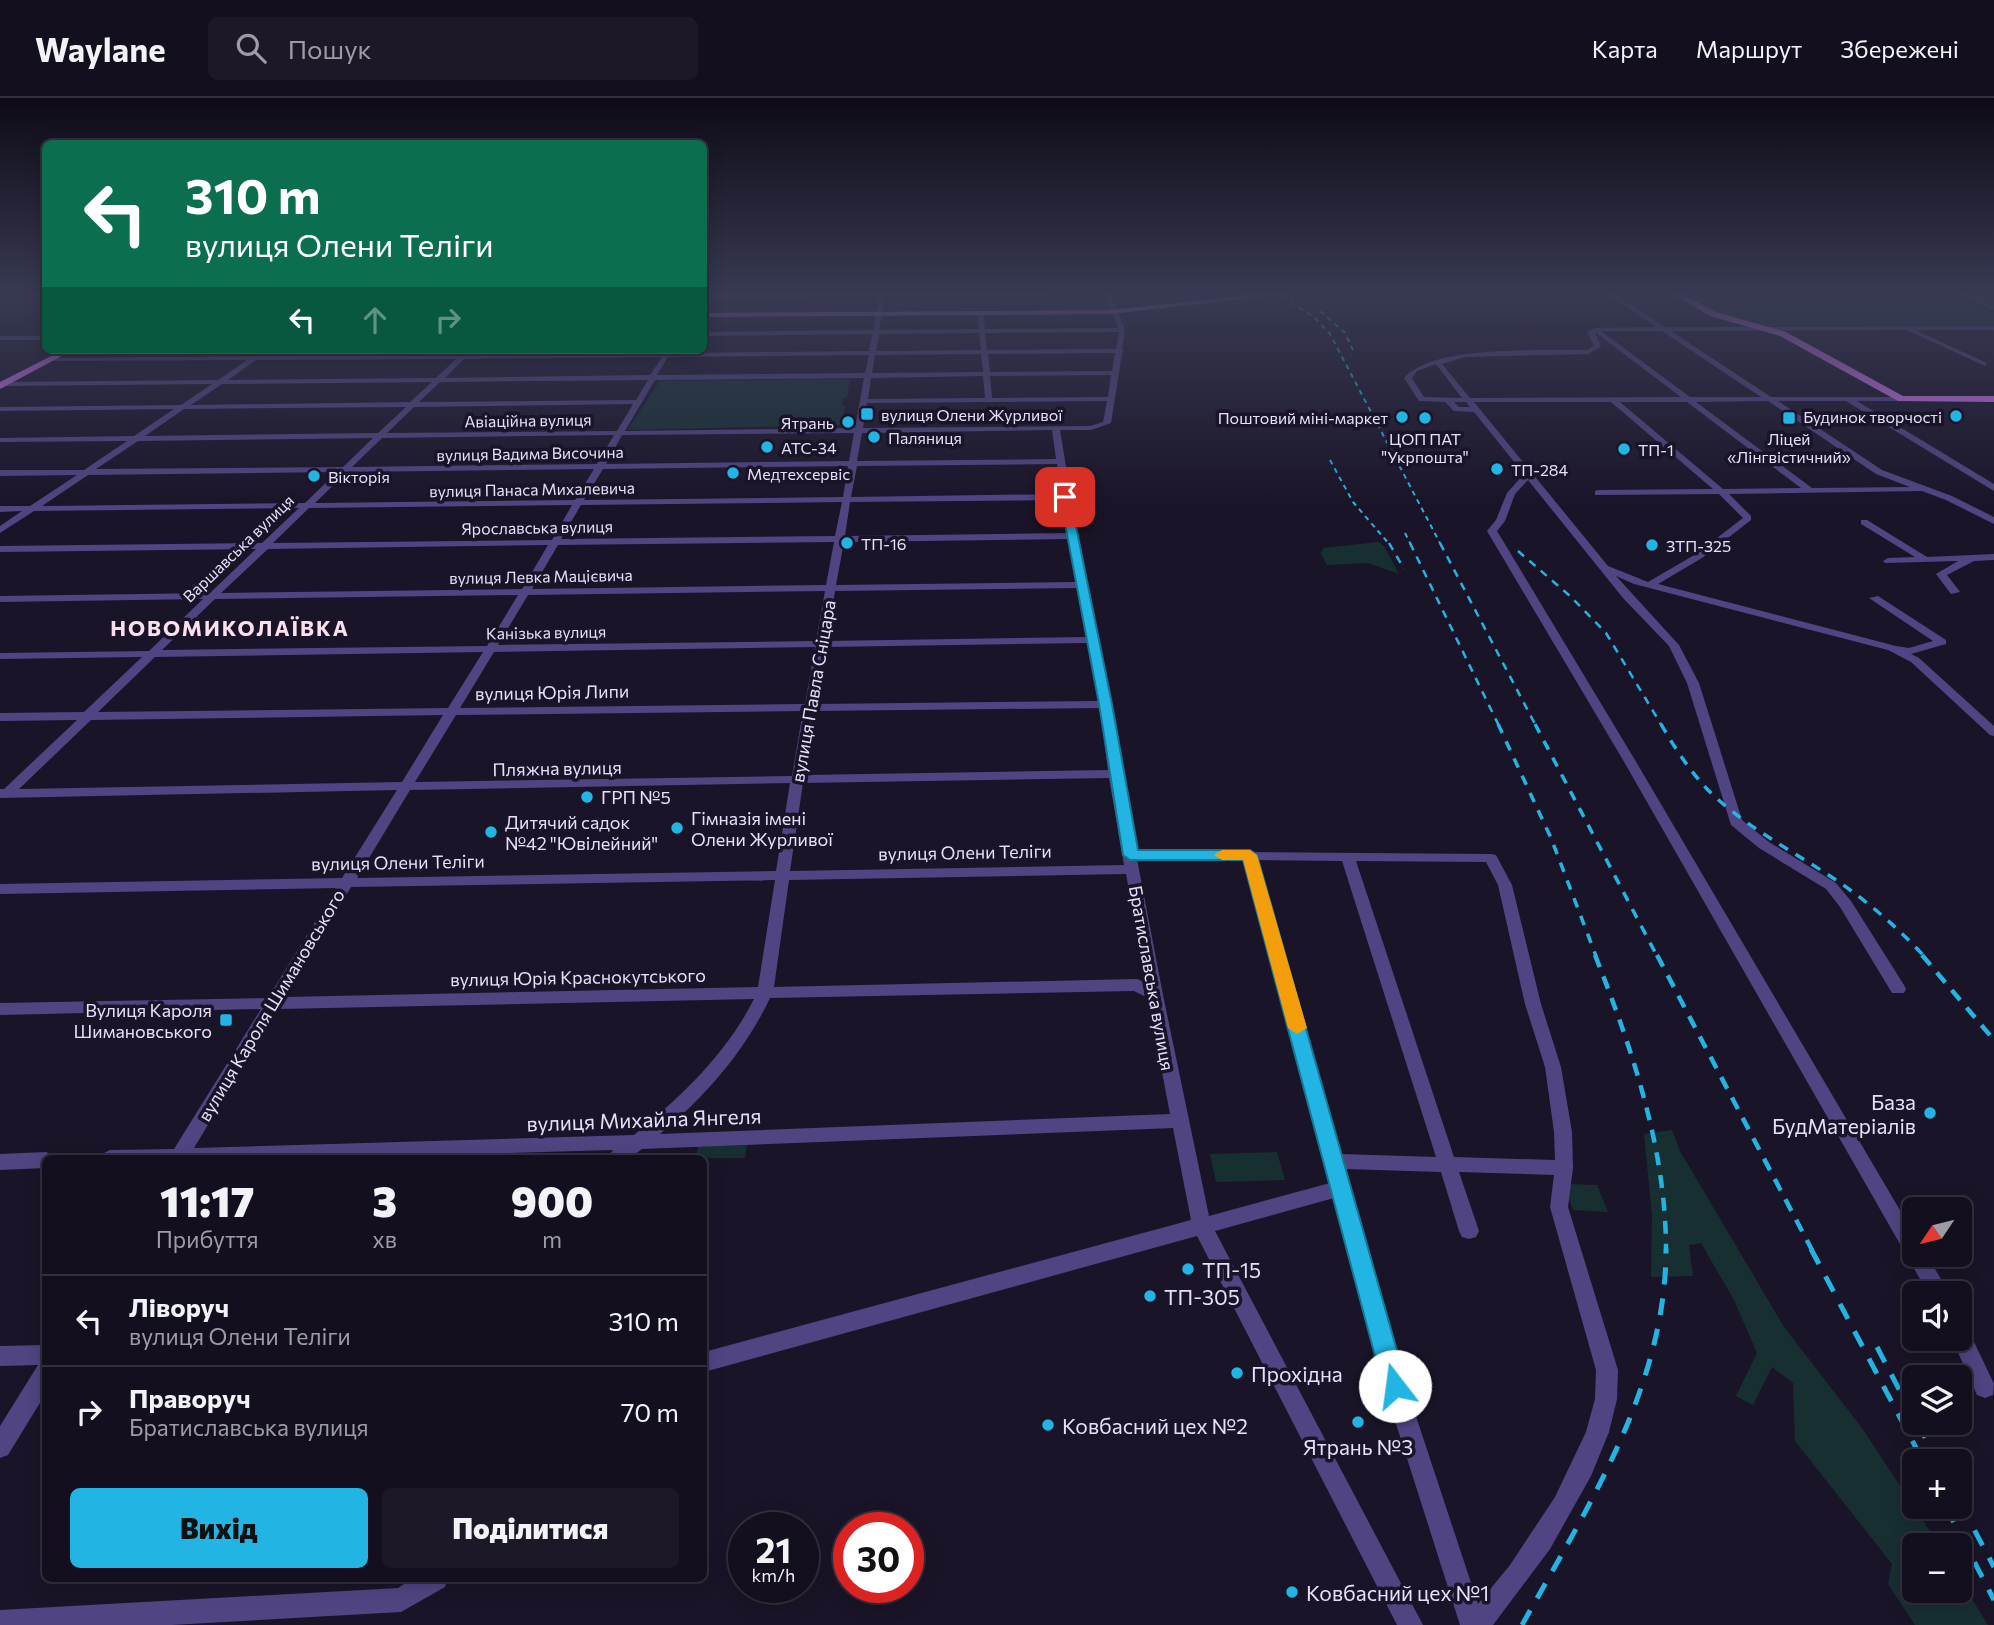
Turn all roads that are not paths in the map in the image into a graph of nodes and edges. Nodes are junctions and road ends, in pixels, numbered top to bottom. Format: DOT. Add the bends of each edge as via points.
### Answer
graph roads {
  1 [pos="44,363"];
  2 [pos="248,363"];
  3 [pos="455,363"];
  4 [pos="662,363"];
  5 [pos="869,363"];
  6 [pos="985,363"];
  7 [pos="1118,363"];
  8 [pos="1440,363"];
  9 [pos="1641,363"];
  10 [pos="1714,363"];
  11 [pos="1837,363"];
  12 [pos="1115,373"];
  13 [pos="987,375"];
  14 [pos="867,376"];
  15 [pos="654,378"];
  16 [pos="436,380"];
  17 [pos="219,382"];
  18 [pos="2,385"];
  19 [pos="1845,398"];
  20 [pos="1901,398"];
  21 [pos="1111,399"];
  22 [pos="1690,399"];
  23 [pos="1768,399"];
  24 [pos="1994,399"];
  25 [pos="989,400"];
  26 [pos="1447,400"];
  27 [pos="1468,400"];
  28 [pos="1613,400"];
  29 [pos="863,401"];
  30 [pos="639,402"];
  31 [pos="409,405"];
  32 [pos="180,408"];
  33 [pos="0,410"];
  34 [pos="1477,410"];
  35 [pos="1056,428"];
  36 [pos="858,431"];
  37 [pos="620,433"];
  38 [pos="377,436"];
  39 [pos="136,438"];
  40 [pos="0,440"];
  41 [pos="1060,461"];
  42 [pos="852,463"];
  43 [pos="600,467"];
  44 [pos="341,470"];
  45 [pos="87,472"];
  46 [pos="0,473"];
  47 [pos="1529,474"];
  48 [pos="1923,488"];
  49 [pos="1994,488"];
  50 [pos="1811,491"];
  51 [pos="1723,492"];
  52 [pos="1598,493"];
  53 [pos="1065,497"];
  54 [pos="846,499"];
  55 [pos="578,502"];
  56 [pos="304,505"];
  57 [pos="32,508"];
  58 [pos="0,509"];
  59 [pos="1994,521"];
  60 [pos="1864,522"];
  61 [pos="0,530"];
  62 [pos="1074,536"];
  63 [pos="840,539"];
  64 [pos="555,542"];
  65 [pos="263,546"];
  66 [pos="0,549"];
  67 [pos="1974,557"];
  68 [pos="1994,557"];
  69 [pos="1923,558"];
  70 [pos="1888,561"];
  71 [pos="1607,568"];
  72 [pos="1082,584"];
  73 [pos="1650,585"];
  74 [pos="831,589"];
  75 [pos="525,592"];
  76 [pos="1955,592"];
  77 [pos="211,597"];
  78 [pos="1874,598"];
  79 [pos="0,599"];
  80 [pos="1093,640"];
  81 [pos="822,645"];
  82 [pos="488,648"];
  83 [pos="1892,648"];
  84 [pos="152,653"];
  85 [pos="0,656"];
  86 [pos="1105,704"];
  87 [pos="812,706"];
  88 [pos="450,711"];
  89 [pos="87,716"];
  90 [pos="0,717"];
  91 [pos="1994,732"];
  92 [pos="1115,774"];
  93 [pos="797,781"];
  94 [pos="404,788"];
  95 [pos="2,795"];
  96 [pos="1250,855"];
  97 [pos="1347,856"];
  98 [pos="1132,862"];
  99 [pos="782,875"];
  100 [pos="346,881"];
  101 [pos="0,889"];
  102 [pos="1898,989"];
  103 [pos="765,992"];
  104 [pos="1155,995"];
  105 [pos="272,1002"];
  106 [pos="0,1009"];
  107 [pos="1179,1121"];
  108 [pos="641,1142"];
  109 [pos="180,1155"];
  110 [pos="241,1155"];
  111 [pos="622,1155"];
  112 [pos="42,1160"];
  113 [pos="1334,1161"];
  114 [pos="0,1162"];
  115 [pos="1446,1163"];
  116 [pos="1564,1168"];
  117 [pos="1341,1188"];
  118 [pos="1202,1226"];
  119 [pos="1469,1231"];
  120 [pos="1902,1231"];
  121 [pos="1968,1351"];
  122 [pos="42,1355"];
  123 [pos="0,1356"];
  124 [pos="707,1361"];
  125 [pos="42,1379"];
  126 [pos="1985,1388"];
  127 [pos="0,1447"];
  128 [pos="430,1582"];
  129 [pos="0,1622"];
  130 [pos="1410,1625"];
  131 [pos="1474,1625"];
  1 -- 18 [label="main road"];
  2 -- 17 [label="street"];
  3 -- 16 [label="street, Варшавська вулиця"];
  4 -- 15 [label="street, вулиця Кароля Шимановського"];
  5 -- 14 [label="street, вулиця Павла Сніцара"];
  6 -- 13 [label="street"];
  7 -- 12 [label="street"];
  8 -- 26 [label="street" via="1415,370 1409,378 1422,399"];
  8 -- 27 [label="street"];
  9 -- 22 [label="street"];
  10 -- 23 [label="street"];
  11 -- 20 [label="main road"];
  12 -- 13 [label="street"];
  12 -- 21 [label="street"];
  13 -- 14 [label="street"];
  13 -- 25 [label="street"];
  14 -- 15 [label="street"];
  14 -- 29 [label="street, вулиця Павла Сніцара"];
  15 -- 16 [label="street"];
  15 -- 30 [label="street, вулиця Кароля Шимановського"];
  16 -- 17 [label="street"];
  16 -- 31 [label="street, Варшавська вулиця"];
  17 -- 18 [label="street"];
  17 -- 32 [label="street"];
  19 -- 20 [label="street"];
  19 -- 23 [label="street"];
  19 -- 49 [label="street"];
  20 -- 24 [label="main road"];
  21 -- 25 [label="street"];
  21 -- 35 [label="street" via="1104,425"];
  22 -- 23 [label="street"];
  22 -- 28 [label="street"];
  22 -- 50 [label="street"];
  23 -- 48 [label="street" via="1879,472"];
  25 -- 29 [label="street"];
  26 -- 27 [label="street"];
  26 -- 34 [label="street" via="1456,408"];
  27 -- 28 [label="street"];
  27 -- 34 [label="street"];
  28 -- 51 [label="street"];
  29 -- 36 [label="street, вулиця Павла Сніцара"];
  30 -- 31 [label="street"];
  30 -- 37 [label="street, вулиця Кароля Шимановського"];
  31 -- 32 [label="street"];
  31 -- 38 [label="street, Варшавська вулиця"];
  32 -- 33 [label="street"];
  32 -- 39 [label="street"];
  34 -- 47 [label="street"];
  35 -- 36 [label="street, Авіаційна вулиця"];
  35 -- 41 [label="street, Братиславська вулиця"];
  36 -- 37 [label="street, Авіаційна вулиця"];
  36 -- 42 [label="street, вулиця Павла Сніцара"];
  37 -- 38 [label="street, Авіаційна вулиця"];
  37 -- 43 [label="street, вулиця Кароля Шимановського"];
  38 -- 39 [label="street, Авіаційна вулиця"];
  38 -- 44 [label="street, Варшавська вулиця"];
  39 -- 40 [label="street, Авіаційна вулиця"];
  39 -- 45 [label="street"];
  41 -- 42 [label="street, вулиця Вадима Височина"];
  41 -- 53 [label="street, Братиславська вулиця"];
  42 -- 43 [label="street, вулиця Вадима Височина"];
  42 -- 54 [label="street, вулиця Павла Сніцара"];
  43 -- 44 [label="street, вулиця Вадима Височина"];
  43 -- 55 [label="street, вулиця Кароля Шимановського"];
  44 -- 45 [label="street, вулиця Вадима Височина"];
  44 -- 56 [label="street, Варшавська вулиця"];
  45 -- 46 [label="street, вулиця Вадима Височина"];
  45 -- 57 [label="street"];
  47 -- 71 [label="street"];
  47 -- 120 [label="street" via="1511,493 1492,531"];
  48 -- 50 [label="street"];
  48 -- 59 [label="street"];
  50 -- 51 [label="street"];
  51 -- 52 [label="street"];
  51 -- 73 [label="street" via="1748,518 1744,524"];
  53 -- 54 [label="street, вулиця Панаса Михалевича"];
  53 -- 62 [label="street, Братиславська вулиця"];
  54 -- 55 [label="street, вулиця Панаса Михалевича"];
  54 -- 63 [label="street, вулиця Павла Сніцара"];
  55 -- 56 [label="street, вулиця Панаса Михалевича"];
  55 -- 64 [label="street, вулиця Кароля Шимановського"];
  56 -- 57 [label="street, вулиця Панаса Михалевича"];
  56 -- 65 [label="street, Варшавська вулиця"];
  57 -- 58 [label="street, вулиця Панаса Михалевича"];
  57 -- 61 [label="street"];
  60 -- 69 [label="street"];
  62 -- 63 [label="street, Ярославська вулиця"];
  62 -- 72 [label="street, Братиславська вулиця"];
  63 -- 64 [label="street, Ярославська вулиця"];
  63 -- 74 [label="street, вулиця Павла Сніцара"];
  64 -- 65 [label="street, Ярославська вулиця"];
  64 -- 75 [label="street, вулиця Кароля Шимановського"];
  65 -- 66 [label="street, Ярославська вулиця"];
  65 -- 77 [label="street, Варшавська вулиця"];
  67 -- 68 [label="street"];
  67 -- 69 [label="street"];
  67 -- 76 [label="street" via="1941,574"];
  69 -- 70 [label="street"];
  71 -- 73 [label="street"];
  71 -- 102 [label="street" via="1682,658 1736,822 1763,845 1830,886"];
  72 -- 74 [label="street, вулиця Левка Мацієвича"];
  72 -- 80 [label="street, Братиславська вулиця"];
  73 -- 83 [label="street"];
  74 -- 75 [label="street, вулиця Левка Мацієвича"];
  74 -- 81 [label="street, вулиця Павла Сніцара"];
  75 -- 77 [label="street, вулиця Левка Мацієвича"];
  75 -- 82 [label="street, вулиця Кароля Шимановського"];
  77 -- 79 [label="street, вулиця Левка Мацієвича"];
  77 -- 84 [label="street, Варшавська вулиця"];
  78 -- 83 [label="street" via="1942,642 1909,651"];
  80 -- 81 [label="street, Канізька вулиця"];
  80 -- 86 [label="street, Братиславська вулиця"];
  81 -- 82 [label="street, Канізька вулиця"];
  81 -- 87 [label="street, вулиця Павла Сніцара"];
  82 -- 84 [label="street, Канізька вулиця"];
  82 -- 88 [label="street, вулиця Кароля Шимановського"];
  83 -- 91 [label="street" via="1915,660"];
  84 -- 85 [label="street, Канізька вулиця"];
  84 -- 89 [label="street, Варшавська вулиця"];
  86 -- 87 [label="street, вулиця Юрія Липи"];
  86 -- 92 [label="street, Братиславська вулиця"];
  87 -- 88 [label="street, вулиця Юрія Липи"];
  87 -- 93 [label="street, вулиця Павла Сніцара"];
  88 -- 89 [label="street, вулиця Юрія Липи"];
  88 -- 94 [label="street, вулиця Кароля Шимановського"];
  89 -- 90 [label="street, вулиця Юрія Липи"];
  89 -- 95 [label="street, Варшавська вулиця"];
  92 -- 93 [label="street, Пляжна вулиця"];
  92 -- 98 [label="street, Братиславська вулиця"];
  93 -- 94 [label="street, Пляжна вулиця"];
  93 -- 99 [label="street, вулиця Павла Сніцара"];
  94 -- 95 [label="street, Пляжна вулиця"];
  94 -- 100 [label="street, вулиця Кароля Шимановського"];
  96 -- 97 [label="street, вулиця Олени Теліги"];
  96 -- 98 [label="street, вулиця Олени Теліги"];
  96 -- 113 [label="street"];
  97 -- 115 [label="street"];
  97 -- 116 [label="street, вулиця Олени Теліги" via="1491,858 1505,885 1553,1066"];
  98 -- 99 [label="street, вулиця Олени Теліги"];
  98 -- 104 [label="street, Братиславська вулиця"];
  99 -- 100 [label="street, вулиця Олени Теліги"];
  99 -- 103 [label="street, вулиця Павла Сніцара"];
  100 -- 101 [label="street, вулиця Олени Теліги"];
  100 -- 105 [label="street, вулиця Кароля Шимановського"];
  103 -- 104 [label="street, вулиця Юрія Краснокутського" via="1137,985"];
  103 -- 105 [label="street, вулиця Юрія Краснокутського"];
  103 -- 108 [label="street, вулиця Павла Сніцара" via="750,1023 710,1072"];
  104 -- 107 [label="street, Братиславська вулиця"];
  105 -- 106 [label="street, вулиця Юрія Краснокутського"];
  105 -- 109 [label="street, вулиця Кароля Шимановського"];
  107 -- 108 [label="street, вулиця Михайла Янгеля"];
  107 -- 118 [label="street, Братиславська вулиця"];
  108 -- 110 [label="street, вулиця Михайла Янгеля"];
  108 -- 111 [label="street, вулиця Павла Сніцара"];
  112 -- 114 [label="street"];
  113 -- 115 [label="street"];
  113 -- 117 [label="street"];
  115 -- 116 [label="street"];
  115 -- 119 [label="street"];
  116 -- 131 [label="street" via="1559,1207 1610,1390 1601,1429 1547,1536"];
  117 -- 118 [label="street"];
  117 -- 131 [label="street" via="1395,1386"];
  118 -- 124 [label="street"];
  118 -- 130 [label="street, Братиславська вулиця"];
  121 -- 126 [label="street"];
  122 -- 123 [label="street"];
  125 -- 127 [label="street"];
  128 -- 129 [label="street" via="401,1600"];
}
